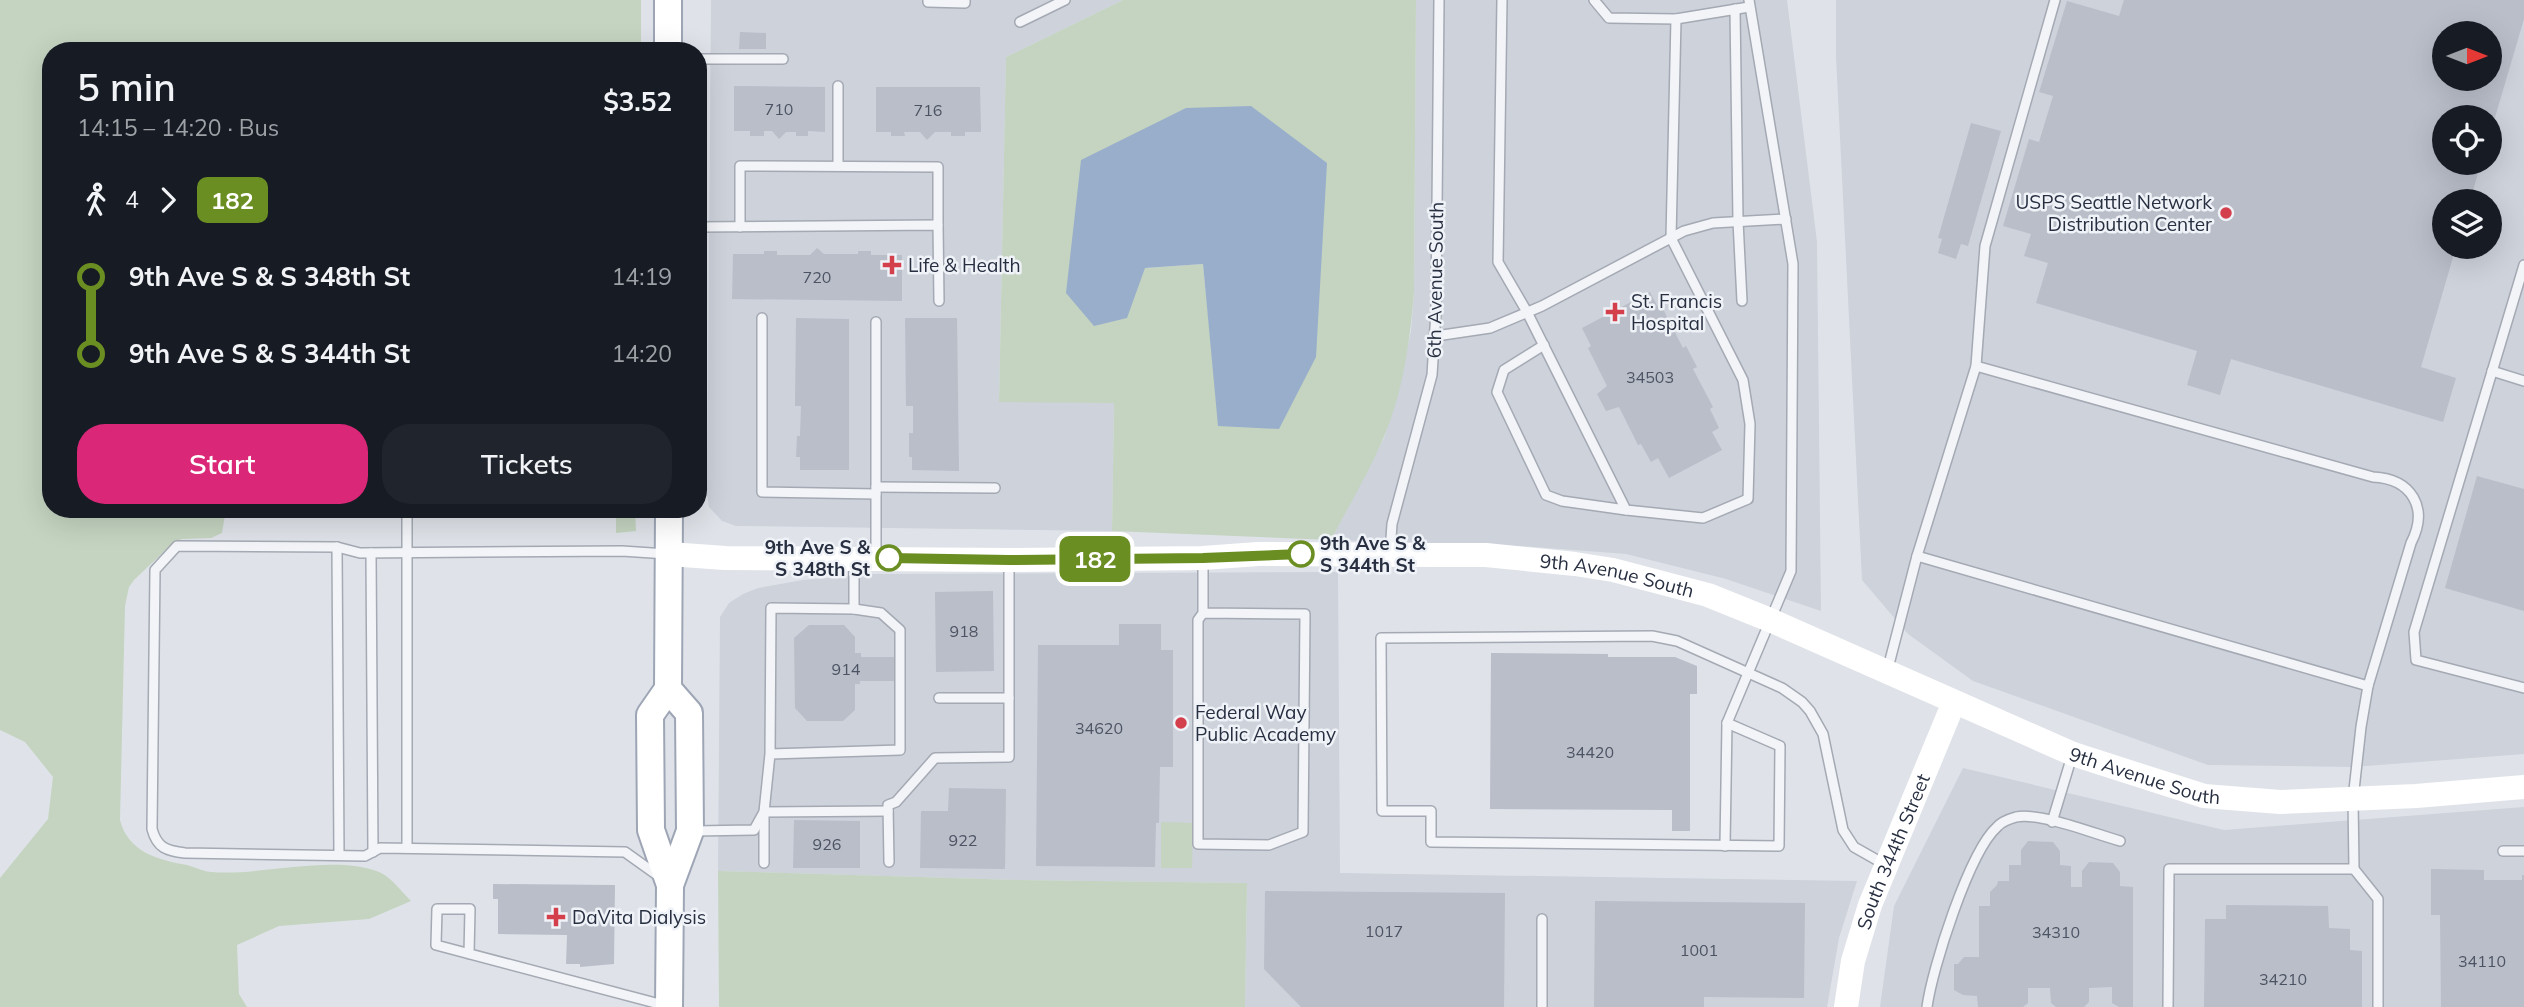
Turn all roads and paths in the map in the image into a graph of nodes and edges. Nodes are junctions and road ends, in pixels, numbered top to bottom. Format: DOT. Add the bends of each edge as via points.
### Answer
graph roads {
  1 [pos="668,0"];
  2 [pos="928,0"];
  3 [pos="965,0"];
  4 [pos="1065,0"];
  5 [pos="1439,0"];
  6 [pos="1502,0"];
  7 [pos="1594,0"];
  8 [pos="2055,0"];
  9 [pos="1749,4"];
  10 [pos="1735,9"];
  11 [pos="1676,19"];
  12 [pos="1020,22"];
  13 [pos="668,42"];
  14 [pos="783,59"];
  15 [pos="707,60"];
  16 [pos="838,86"];
  17 [pos="838,166"];
  18 [pos="1786,219"];
  19 [pos="1738,221"];
  20 [pos="937,225"];
  21 [pos="740,227"];
  22 [pos="707,228"];
  23 [pos="1671,238"];
  24 [pos="2524,264"];
  25 [pos="939,301"];
  26 [pos="1742,302"];
  27 [pos="1527,312"];
  28 [pos="762,318"];
  29 [pos="876,322"];
  30 [pos="1436,336"];
  31 [pos="1544,345"];
  32 [pos="1976,366"];
  33 [pos="2492,371"];
  34 [pos="2524,381"];
  35 [pos="995,488"];
  36 [pos="876,490"];
  37 [pos="1626,510"];
  38 [pos="407,518"];
  39 [pos="669,518"];
  40 [pos="337,547"];
  41 [pos="370,553"];
  42 [pos="407,553"];
  43 [pos="669,554"];
  44 [pos="1390,555"];
  45 [pos="1917,556"];
  46 [pos="865,558"];
  47 [pos="1203,558"];
  48 [pos="1009,560"];
  49 [pos="854,609"];
  50 [pos="1203,613"];
  51 [pos="1770,620"];
  52 [pos="1887,672"];
  53 [pos="1748,673"];
  54 [pos="2368,686"];
  55 [pos="2524,688"];
  56 [pos="668,689"];
  57 [pos="939,698"];
  58 [pos="1009,698"];
  59 [pos="1954,702"];
  60 [pos="1727,723"];
  61 [pos="770,754"];
  62 [pos="2073,754"];
  63 [pos="2524,787"];
  64 [pos="2353,799"];
  65 [pos="888,811"];
  66 [pos="764,812"];
  67 [pos="2052,822"];
  68 [pos="690,831"];
  69 [pos="2120,841"];
  70 [pos="1725,846"];
  71 [pos="407,848"];
  72 [pos="2503,851"];
  73 [pos="2524,851"];
  74 [pos="373,852"];
  75 [pos="339,855"];
  76 [pos="889,862"];
  77 [pos="764,863"];
  78 [pos="1886,865"];
  79 [pos="2354,869"];
  80 [pos="670,885"];
  81 [pos="1542,919"];
  82 [pos="469,954"];
  83 [pos="669,1007"];
  84 [pos="1542,1007"];
  85 [pos="1846,1007"];
  86 [pos="1927,1007"];
  87 [pos="2168,1007"];
  88 [pos="2378,1007"];
  1 -- 13 [label="main road"];
  2 -- 3 [label="lane"];
  4 -- 12 [label="lane"];
  5 -- 30 [label="lane, 6th Avenue South"];
  6 -- 27 [label="lane" via="1499,262"];
  7 -- 11 [label="lane" via="1609,18"];
  8 -- 32 [label="lane" via="1985,246"];
  9 -- 10 [label="lane"];
  9 -- 18 [label="lane"];
  10 -- 11 [label="lane"];
  10 -- 19 [label="lane"];
  11 -- 23 [label="lane"];
  14 -- 15 [label="lane"];
  16 -- 17 [label="lane"];
  17 -- 20 [label="lane" via="937,167"];
  17 -- 21 [label="lane" via="740,166"];
  18 -- 19 [label="lane"];
  18 -- 51 [label="lane" via="1793,264 1791,571"];
  19 -- 23 [label="lane" via="1713,223"];
  19 -- 26 [label="lane"];
  20 -- 21 [label="lane"];
  20 -- 25 [label="lane"];
  21 -- 22 [label="lane"];
  23 -- 27 [label="lane"];
  23 -- 37 [label="lane" via="1743,380 1750,424 1748,499 1703,519"];
  24 -- 33 [label="lane"];
  27 -- 30 [label="lane" via="1490,328"];
  27 -- 31 [label="lane"];
  28 -- 36 [label="lane" via="762,492"];
  29 -- 36 [label="lane"];
  30 -- 44 [label="lane, 6th Avenue South" via="1432,374 1392,524"];
  31 -- 37 [label="lane"];
  31 -- 37 [label="lane" via="1504,370 1497,392 1546,495"];
  32 -- 45 [label="lane"];
  32 -- 54 [label="lane" via="2399,483 2416,504 2417,531"];
  33 -- 34 [label="lane"];
  33 -- 55 [label="lane" via="2414,632 2416,660"];
  35 -- 36 [label="lane"];
  36 -- 46 [label="lane"];
  38 -- 42 [label="lane"];
  39 -- 43 [label="main road"];
  40 -- 41 [label="lane"];
  40 -- 75 [label="lane"];
  40 -- 75 [label="lane" via="177,546 155,570 152,829 169,851"];
  41 -- 42 [label="lane"];
  41 -- 74 [label="lane"];
  42 -- 43 [label="lane"];
  42 -- 71 [label="lane"];
  43 -- 46 [label="street, 9th Avenue South"];
  43 -- 56 [label="main road"];
  44 -- 47 [label="street, 9th Avenue South"];
  44 -- 51 [label="street, 9th Avenue South" via="1486,555 1575,564 1707,595"];
  45 -- 52 [label="lane"];
  45 -- 54 [label="lane"];
  46 -- 48 [label="street, 9th Avenue South"];
  46 -- 49 [label="lane"];
  47 -- 48 [label="street, 9th Avenue South"];
  47 -- 50 [label="lane"];
  48 -- 58 [label="lane"];
  49 -- 61 [label="lane" via="771,608"];
  49 -- 61 [label="lane" via="881,613 900,630 900,750"];
  50 -- 50 [label="lane" via="1198,620 1198,844 1269,845 1303,832 1305,614"];
  51 -- 52 [label="street, 9th Avenue South"];
  51 -- 53 [label="lane"];
  52 -- 59 [label="street, 9th Avenue South"];
  53 -- 60 [label="lane"];
  53 -- 70 [label="lane" via="1678,641 1652,636 1381,638 1381,811 1431,811 1431,842"];
  53 -- 78 [label="lane" via="1792,694 1818,722 1843,830 1854,847"];
  54 -- 64 [label="lane"];
  56 -- 68 [label="main road" via="689,713"];
  56 -- 80 [label="main road" via="650,715 650,830"];
  57 -- 58 [label="lane"];
  58 -- 65 [label="lane" via="1009,757 935,758 896,802 888,805"];
  59 -- 62 [label="street, 9th Avenue South"];
  59 -- 78 [label="street, South 344th Street"];
  60 -- 70 [label="lane"];
  60 -- 70 [label="lane" via="1780,746 1779,846"];
  61 -- 66 [label="lane"];
  62 -- 64 [label="street, 9th Avenue South" via="2204,796 2280,802"];
  62 -- 67 [label="lane"];
  63 -- 64 [label="street, 9th Avenue South"];
  64 -- 79 [label="lane"];
  65 -- 66 [label="lane"];
  65 -- 76 [label="lane"];
  66 -- 68 [label="lane" via="754,830"];
  66 -- 77 [label="lane"];
  67 -- 69 [label="lane"];
  67 -- 86 [label="lane" via="2009,819 1985,842 1954,909"];
  68 -- 80 [label="main road"];
  71 -- 74 [label="lane"];
  71 -- 80 [label="lane" via="625,852"];
  72 -- 73 [label="lane"];
  74 -- 75 [label="lane"];
  78 -- 85 [label="street, South 344th Street" via="1862,929"];
  79 -- 87 [label="lane" via="2169,869"];
  79 -- 88 [label="lane" via="2378,899"];
  80 -- 83 [label="main road"];
  81 -- 84 [label="lane"];
  82 -- 82 [label="lane" via="436,945 437,909 470,909"];
  82 -- 83 [label="lane"];
}
